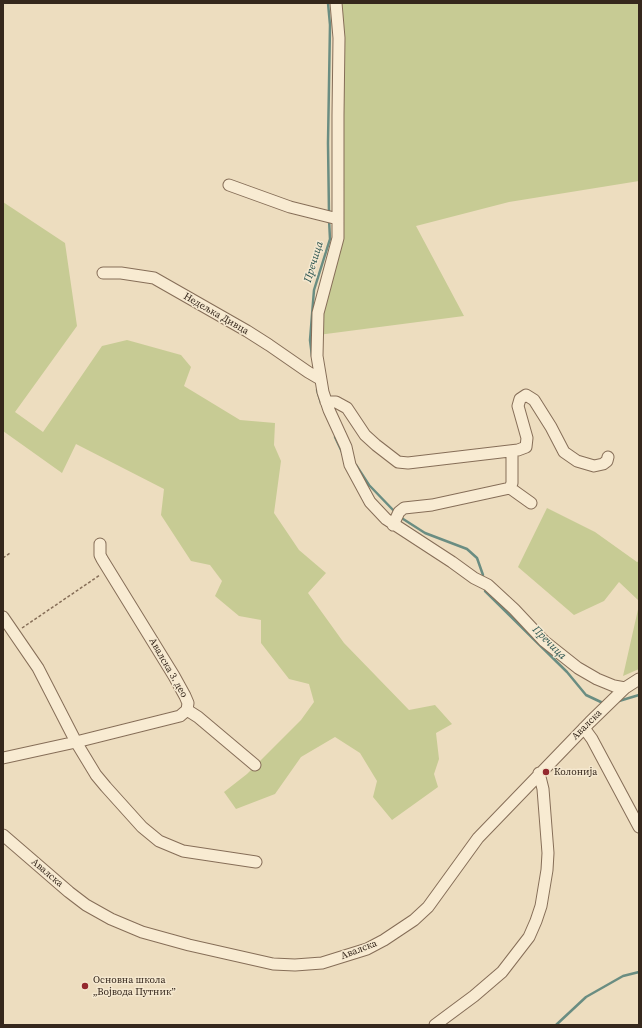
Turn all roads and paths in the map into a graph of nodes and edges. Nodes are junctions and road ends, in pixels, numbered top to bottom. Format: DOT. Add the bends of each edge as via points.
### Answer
graph roads {
  1 [pos="336,3"];
  2 [pos="229,185"];
  3 [pos="337,218"];
  4 [pos="103,273"];
  5 [pos="320,379"];
  6 [pos="326,402"];
  7 [pos="512,451"];
  8 [pos="608,457"];
  9 [pos="510,488"];
  10 [pos="531,503"];
  11 [pos="396,518"];
  12 [pos="100,544"];
  13 [pos="10,553"];
  14 [pos="3,558"];
  15 [pos="109,569"];
  16 [pos="3,617"];
  17 [pos="14,634"];
  18 [pos="639,679"];
  19 [pos="625,688"];
  20 [pos="188,710"];
  21 [pos="584,728"];
  22 [pos="76,742"];
  23 [pos="3,758"];
  24 [pos="255,764"];
  25 [pos="539,773"];
  26 [pos="639,827"];
  27 [pos="3,835"];
  28 [pos="256,862"];
  29 [pos="435,1025"];
  1 -- 3 [label="street" via="339,38"];
  2 -- 3 [label="street" via="290,207"];
  3 -- 5 [label="street" via="338,238 318,313"];
  4 -- 5 [label="street, Недељка Дивца" via="154,278 247,331"];
  5 -- 6 [label="street"];
  6 -- 7 [label="street" via="336,402 347,408 365,435 398,462"];
  6 -- 11 [label="street" via="346,447 350,465 370,502 380,513"];
  7 -- 8 [label="street" via="526,447 527,438 518,406 520,399 526,395 534,400 564,452 577,461 594,466 604,464"];
  7 -- 9 [label="street"];
  9 -- 10 [label="street"];
  9 -- 11 [label="street" via="432,505 404,508"];
  11 -- 19 [label="street" via="452,562 488,585 544,641 578,668 597,679"];
  12 -- 15 [label="street, Авалска 3. део" via="100,554"];
  13 -- 14 [label="path"];
  15 -- 17 [label="path"];
  15 -- 20 [label="street, Авалска 3. део" via="182,690 188,703"];
  16 -- 17 [label="street"];
  17 -- 22 [label="street" via="38,668"];
  18 -- 19 [label="street, Авалска"];
  19 -- 21 [label="street, Авалска"];
  20 -- 22 [label="street, Авалска 3. део" via="180,716"];
  20 -- 24 [label="street"];
  21 -- 25 [label="street, Авалска"];
  21 -- 26 [label="street"];
  22 -- 23 [label="street, Авалска 3. део"];
  22 -- 28 [label="street" via="106,787 142,827 159,841 183,851"];
  25 -- 27 [label="street, Авалска" via="478,838 428,907 414,920 366,949 322,963 273,964 141,932 86,905"];
  25 -- 29 [label="street" via="543,789 548,853 543,894 536,921 529,937 502,972"];
}
